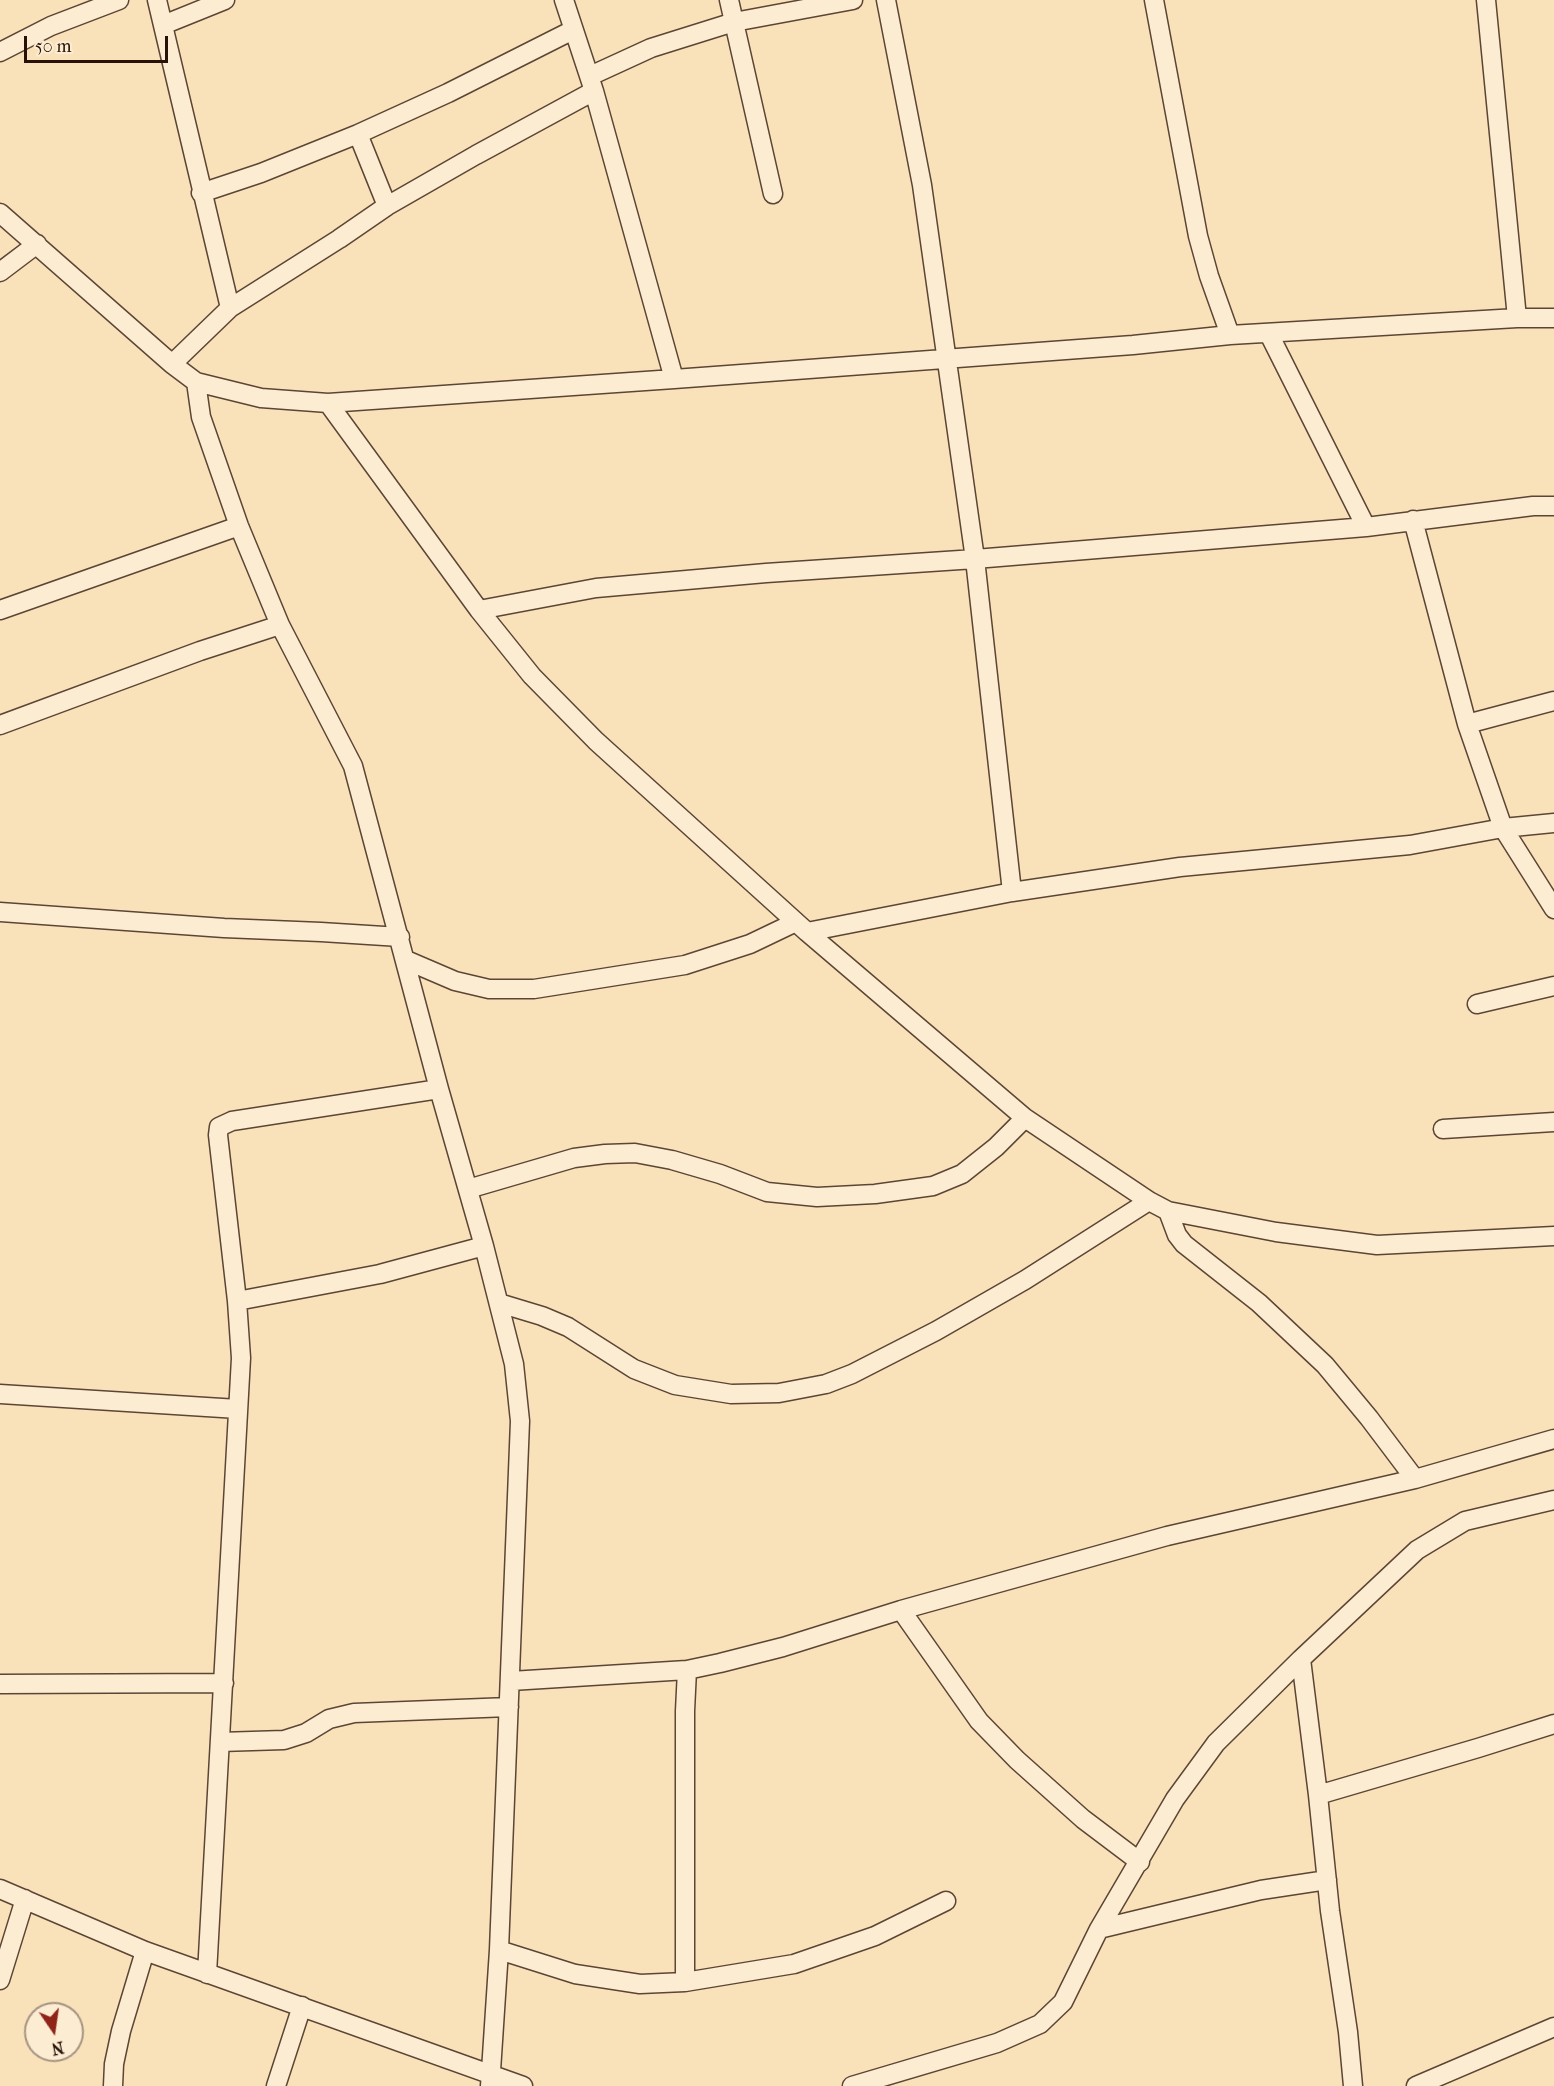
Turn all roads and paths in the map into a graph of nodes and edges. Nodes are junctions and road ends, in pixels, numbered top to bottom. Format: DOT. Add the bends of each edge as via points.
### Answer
graph roads {
  1 [pos="119,0"];
  2 [pos="157,0"];
  3 [pos="225,0"];
  4 [pos="564,0"];
  5 [pos="729,0"];
  6 [pos="853,0"];
  7 [pos="886,0"];
  8 [pos="1154,0"];
  9 [pos="1486,0"];
  10 [pos="734,22"];
  11 [pos="163,25"];
  12 [pos="573,30"];
  13 [pos="0,52"];
  14 [pos="592,83"];
  15 [pos="358,134"];
  16 [pos="201,194"];
  17 [pos="773,194"];
  18 [pos="387,206"];
  19 [pos="0,213"];
  20 [pos="37,244"];
  21 [pos="0,272"];
  22 [pos="230,308"];
  23 [pos="1517,318"];
  24 [pos="1554,318"];
  25 [pos="1269,334"];
  26 [pos="1230,335"];
  27 [pos="946,359"];
  28 [pos="172,364"];
  29 [pos="674,380"];
  30 [pos="196,382"];
  31 [pos="328,403"];
  32 [pos="1554,506"];
  33 [pos="1413,520"];
  34 [pos="239,526"];
  35 [pos="1366,527"];
  36 [pos="975,559"];
  37 [pos="0,610"];
  38 [pos="479,610"];
  39 [pos="280,625"];
  40 [pos="1554,701"];
  41 [pos="1467,724"];
  42 [pos="0,725"];
  43 [pos="1554,823"];
  44 [pos="1503,828"];
  45 [pos="1012,892"];
  46 [pos="1554,909"];
  47 [pos="0,912"];
  48 [pos="802,927"];
  49 [pos="400,938"];
  50 [pos="406,960"];
  51 [pos="1554,986"];
  52 [pos="1477,1004"];
  53 [pos="439,1089"];
  54 [pos="1025,1118"];
  55 [pos="1554,1122"];
  56 [pos="1443,1129"];
  57 [pos="468,1189"];
  58 [pos="1149,1201"];
  59 [pos="1168,1211"];
  60 [pos="1554,1236"];
  61 [pos="484,1246"];
  62 [pos="237,1301"];
  63 [pos="499,1303"];
  64 [pos="0,1394"];
  65 [pos="238,1409"];
  66 [pos="1554,1439"];
  67 [pos="1415,1479"];
  68 [pos="1554,1500"];
  69 [pos="901,1610"];
  70 [pos="1301,1659"];
  71 [pos="687,1670"];
  72 [pos="511,1681"];
  73 [pos="224,1683"];
  74 [pos="0,1684"];
  75 [pos="509,1707"];
  76 [pos="1554,1724"];
  77 [pos="220,1742"];
  78 [pos="1318,1795"];
  79 [pos="1140,1862"];
  80 [pos="1327,1880"];
  81 [pos="0,1889"];
  82 [pos="25,1899"];
  83 [pos="946,1901"];
  84 [pos="1100,1929"];
  85 [pos="499,1950"];
  86 [pos="145,1951"];
  87 [pos="207,1974"];
  88 [pos="0,1980"];
  89 [pos="685,1982"];
  90 [pos="302,2006"];
  91 [pos="1554,2027"];
  92 [pos="490,2081"];
  93 [pos="113,2086"];
  94 [pos="276,2086"];
  95 [pos="523,2086"];
  96 [pos="852,2086"];
  97 [pos="1353,2086"];
  98 [pos="1416,2086"];
  1 -- 13 [label="street" via="51,26"];
  2 -- 11 [label="street"];
  3 -- 11 [label="street"];
  4 -- 12 [label="street"];
  5 -- 10 [label="street"];
  6 -- 10 [label="street"];
  7 -- 27 [label="street" via="922,185"];
  8 -- 26 [label="street" via="1198,236"];
  9 -- 23 [label="street"];
  10 -- 14 [label="street" via="651,48"];
  10 -- 17 [label="street"];
  11 -- 16 [label="street"];
  12 -- 14 [label="street"];
  12 -- 15 [label="street"];
  14 -- 18 [label="street"];
  14 -- 29 [label="street"];
  15 -- 16 [label="street"];
  15 -- 18 [label="street"];
  16 -- 22 [label="street"];
  18 -- 22 [label="street"];
  19 -- 20 [label="street"];
  20 -- 21 [label="street"];
  20 -- 28 [label="street"];
  22 -- 28 [label="street"];
  23 -- 24 [label="street"];
  23 -- 25 [label="street"];
  25 -- 26 [label="street"];
  25 -- 35 [label="street"];
  26 -- 27 [label="street"];
  27 -- 29 [label="street"];
  27 -- 36 [label="street"];
  28 -- 30 [label="street"];
  29 -- 31 [label="street"];
  30 -- 31 [label="street" via="261,398"];
  30 -- 34 [label="street" via="201,417"];
  31 -- 38 [label="street"];
  32 -- 33 [label="street"];
  33 -- 35 [label="street"];
  33 -- 41 [label="street"];
  34 -- 37 [label="street"];
  34 -- 39 [label="street"];
  35 -- 36 [label="street"];
  36 -- 38 [label="street" via="596,588"];
  36 -- 45 [label="street"];
  38 -- 48 [label="street" via="532,676 596,741"];
  39 -- 42 [label="street"];
  39 -- 49 [label="street" via="353,766"];
  40 -- 41 [label="street"];
  41 -- 44 [label="street"];
  43 -- 44 [label="street"];
  44 -- 45 [label="street" via="1410,845 1180,867"];
  44 -- 46 [label="street"];
  45 -- 48 [label="street"];
  47 -- 49 [label="street"];
  48 -- 50 [label="street" via="685,964 534,988 489,989 455,981"];
  48 -- 54 [label="street"];
  49 -- 50 [label="street"];
  50 -- 53 [label="street"];
  51 -- 52 [label="street"];
  53 -- 57 [label="street"];
  53 -- 62 [label="street" via="232,1121 219,1127"];
  54 -- 57 [label="street" via="962,1174 933,1186 875,1194 818,1197 767,1192 720,1174 634,1153 574,1158"];
  54 -- 58 [label="street"];
  55 -- 56 [label="street"];
  57 -- 61 [label="street"];
  58 -- 59 [label="street"];
  58 -- 63 [label="street" via="936,1331 852,1374 826,1384 779,1393 731,1394 675,1385 634,1369 568,1327"];
  59 -- 60 [label="street" via="1276,1232 1377,1245"];
  59 -- 67 [label="street" via="1184,1244 1259,1303 1325,1365"];
  61 -- 62 [label="street" via="380,1274"];
  61 -- 63 [label="street"];
  62 -- 65 [label="street" via="241,1358"];
  63 -- 72 [label="street" via="514,1364 520,1421"];
  64 -- 65 [label="street"];
  65 -- 73 [label="street"];
  66 -- 67 [label="street"];
  67 -- 69 [label="street" via="1167,1536"];
  68 -- 70 [label="street" via="1466,1521 1417,1550"];
  69 -- 71 [label="street" via="783,1647"];
  69 -- 79 [label="street" via="979,1721 1058,1797"];
  70 -- 78 [label="street"];
  70 -- 79 [label="street" via="1216,1743 1175,1799"];
  71 -- 72 [label="street"];
  71 -- 89 [label="street"];
  72 -- 75 [label="street"];
  73 -- 74 [label="street"];
  73 -- 77 [label="street"];
  75 -- 77 [label="street" via="354,1713 329,1719 284,1740"];
  75 -- 85 [label="street"];
  76 -- 78 [label="street"];
  77 -- 87 [label="street"];
  78 -- 80 [label="street"];
  79 -- 84 [label="street"];
  80 -- 84 [label="street" via="1261,1890"];
  80 -- 97 [label="street"];
  81 -- 82 [label="street"];
  82 -- 86 [label="street"];
  82 -- 88 [label="street"];
  83 -- 89 [label="street" via="875,1936 794,1964"];
  84 -- 96 [label="street" via="1063,2002 1040,2024 997,2043"];
  85 -- 89 [label="street" via="575,1974 640,1984"];
  85 -- 92 [label="street"];
  86 -- 87 [label="street"];
  86 -- 93 [label="street" via="121,2031"];
  87 -- 90 [label="street"];
  90 -- 92 [label="street"];
  90 -- 94 [label="street"];
  91 -- 98 [label="street"];
  92 -- 95 [label="street"];
}
